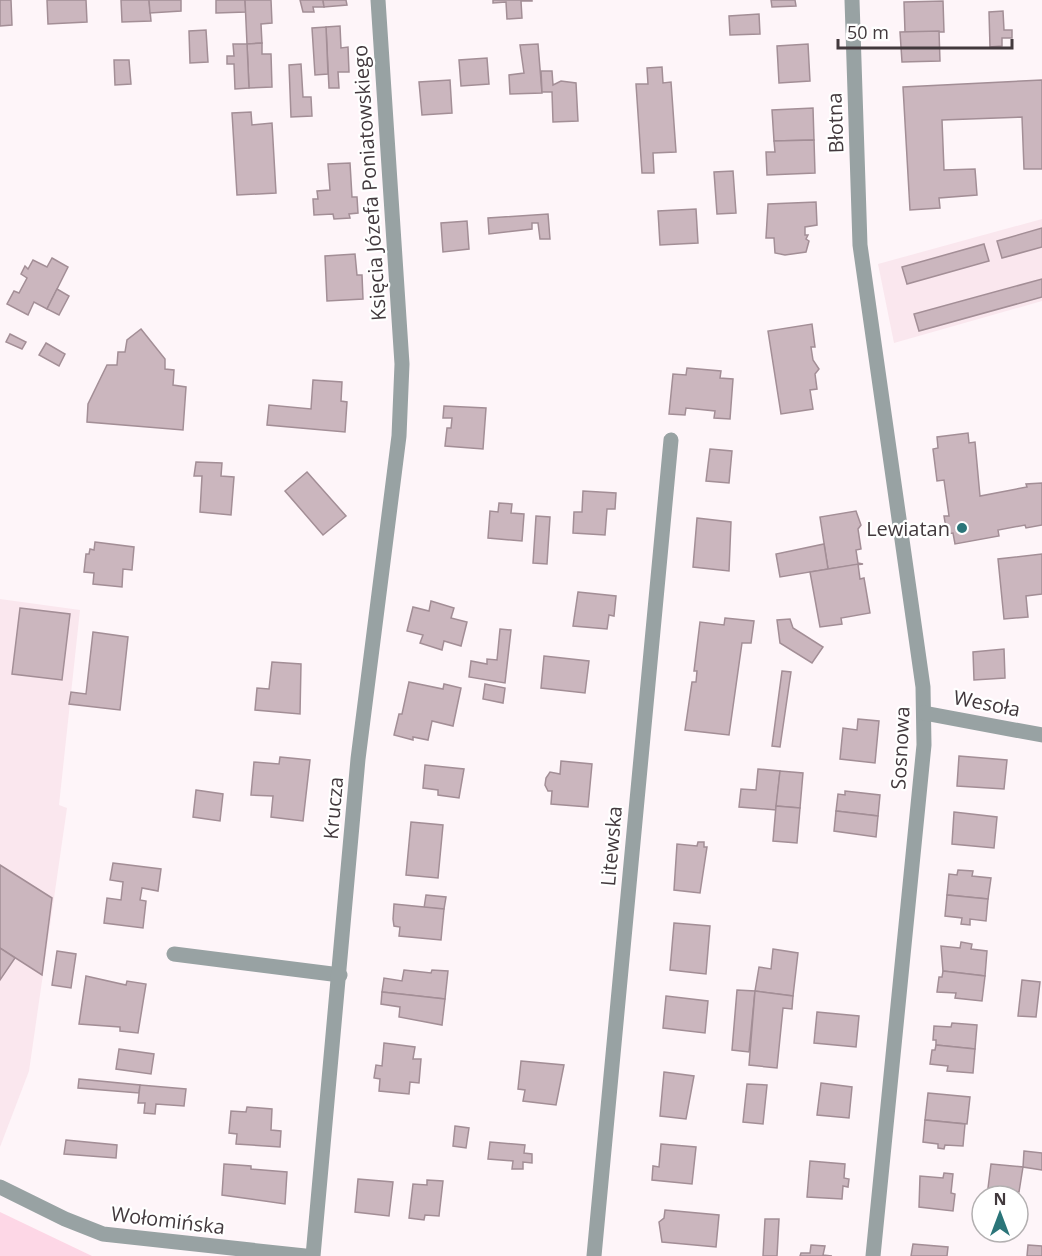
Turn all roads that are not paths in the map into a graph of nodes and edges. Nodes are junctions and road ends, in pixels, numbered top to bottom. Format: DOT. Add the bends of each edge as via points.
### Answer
graph roads {
  1 [pos="378,0"];
  2 [pos="852,0"];
  3 [pos="860,245"];
  4 [pos="402,364"];
  5 [pos="670,440"];
  6 [pos="924,712"];
  7 [pos="1042,735"];
  8 [pos="174,954"];
  9 [pos="339,975"];
  10 [pos="0,1187"];
  11 [pos="305,1256"];
  12 [pos="313,1256"];
  13 [pos="594,1256"];
  14 [pos="873,1256"];
  1 -- 4 [label="street, Księcia Józefa Poniatowskiego"];
  2 -- 3 [label="street, Błotna"];
  3 -- 6 [label="street, Sosnowa"];
  4 -- 9 [label="street, Krucza" via="399,436 359,748"];
  5 -- 13 [label="street, Litewska"];
  6 -- 7 [label="street, Wesoła"];
  6 -- 14 [label="street, Sosnowa" via="924,745"];
  8 -- 9 [label="street"];
  9 -- 12 [label="street, Krucza"];
  10 -- 11 [label="street, Wołomińska" via="103,1234"];
}
